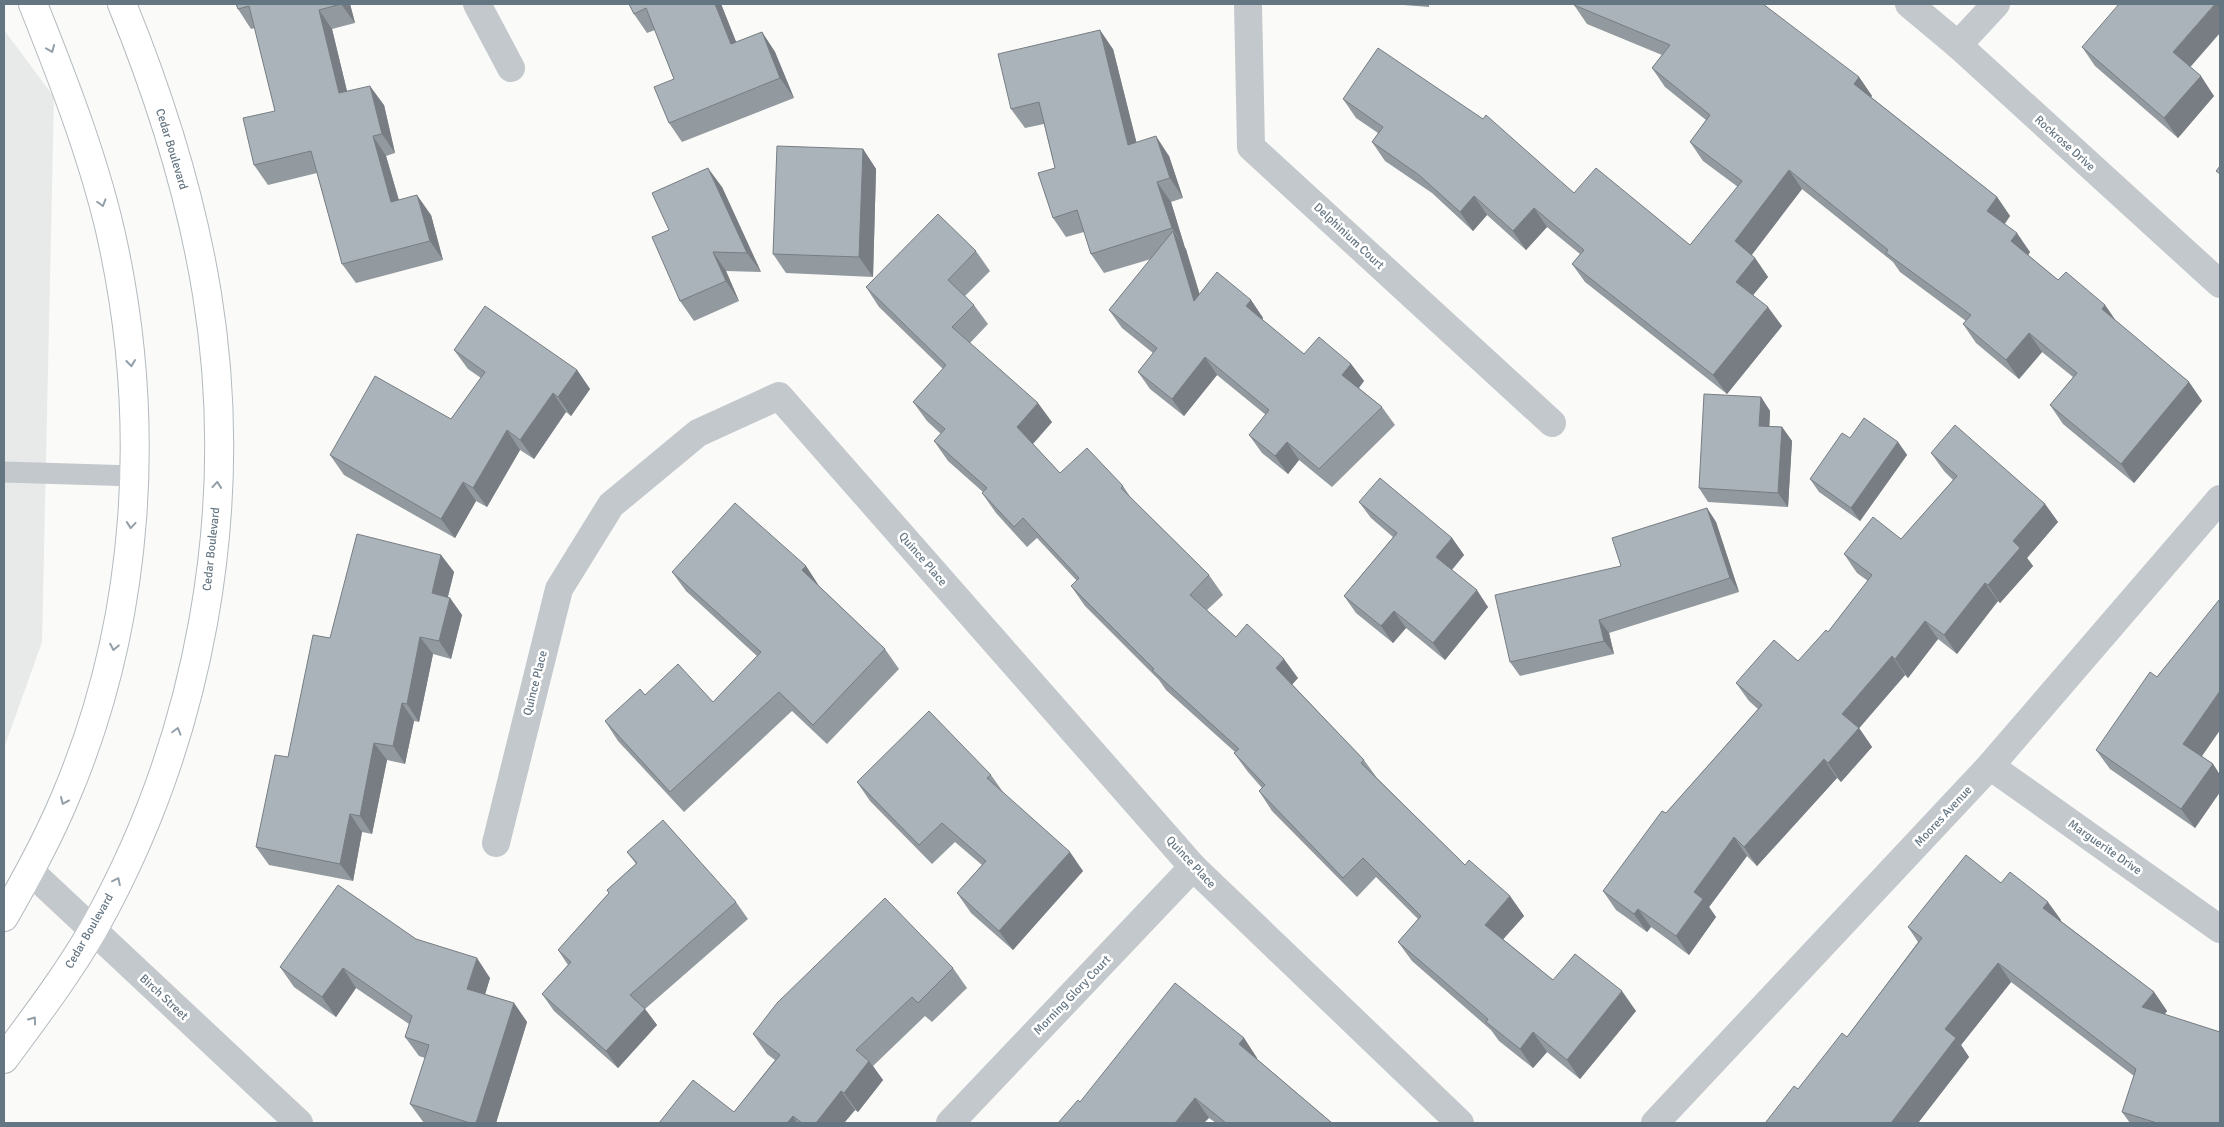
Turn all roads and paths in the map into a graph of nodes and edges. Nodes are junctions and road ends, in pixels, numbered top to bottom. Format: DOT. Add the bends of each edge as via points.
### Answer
graph roads {
  1 [pos="33,4"];
  2 [pos="122,4"];
  3 [pos="478,4"];
  4 [pos="1248,4"];
  5 [pos="1909,4"];
  6 [pos="1996,4"];
  7 [pos="1958,45"];
  8 [pos="511,68"];
  9 [pos="2220,284"];
  10 [pos="1552,423"];
  11 [pos="4,472"];
  12 [pos="135,476"];
  13 [pos="2220,499"];
  14 [pos="1990,766"];
  15 [pos="496,843"];
  16 [pos="1193,867"];
  17 [pos="30,871"];
  18 [pos="4,917"];
  19 [pos="2220,929"];
  20 [pos="92,930"];
  21 [pos="4,1059"];
  22 [pos="299,1123"];
  23 [pos="950,1123"];
  24 [pos="1460,1123"];
  25 [pos="1655,1123"];
  1 -- 12 [label="main road, one-way" via="57,63 110,228 125,307 134,391"];
  20 -- 2 [label="main road, Cedar Boulevard, one-way" via="139,838 171,751 194,669 210,578 218,476 217,387 207,295 190,209 163,117"];
  3 -- 8 [label="street"];
  4 -- 10 [label="street, Delphinium Court" via="1251,147"];
  5 -- 7 [label="street, Rockrose Drive"];
  6 -- 7 [label="street"];
  7 -- 9 [label="street, Rockrose Drive"];
  11 -- 12 [label="lane"];
  12 -- 17 [label="main road, one-way" via="128,567 114,650 92,726 65,799"];
  13 -- 14 [label="street, Moores Avenue"];
  14 -- 19 [label="street, Marguerite Drive"];
  14 -- 25 [label="street, Moores Avenue"];
  15 -- 16 [label="street, Quince Place" via="559,589 611,505 698,433 779,396"];
  16 -- 23 [label="street, Morning Glory Court"];
  16 -- 24 [label="street, Quince Place"];
  17 -- 18 [label="main road"];
  17 -- 20 [label="street, Birch Street"];
  21 -- 20 [label="main road, Cedar Boulevard, one-way"];
  20 -- 22 [label="street, Birch Street"];
}
